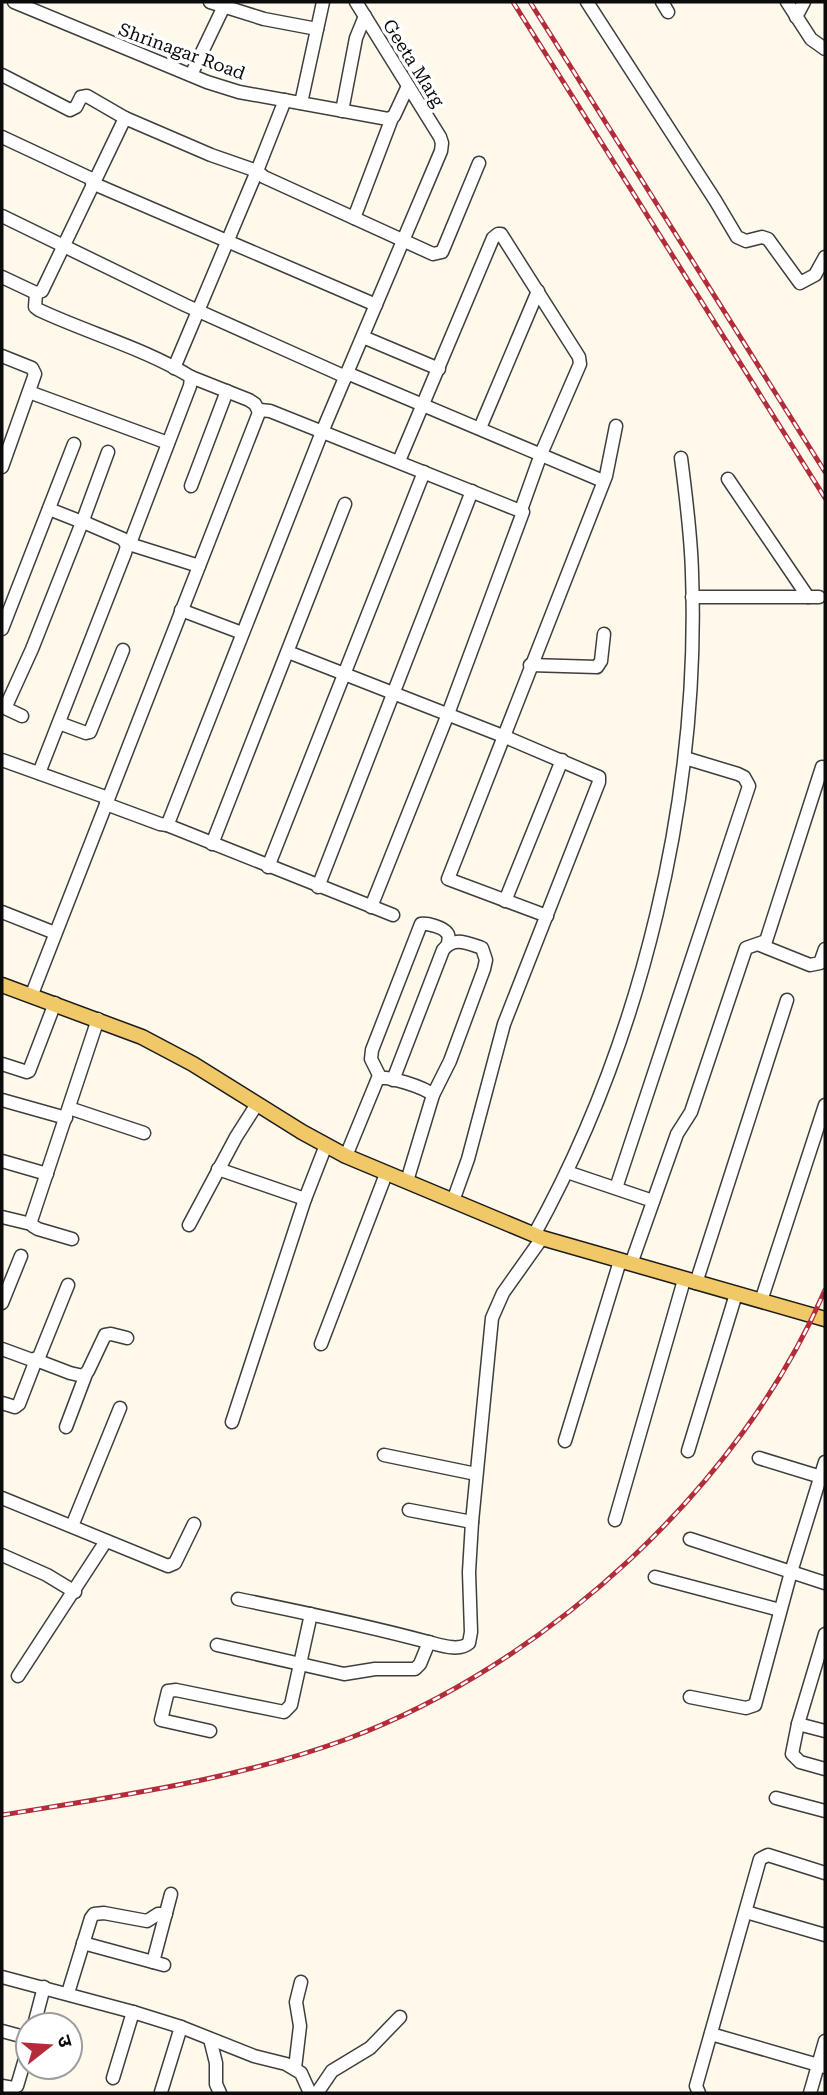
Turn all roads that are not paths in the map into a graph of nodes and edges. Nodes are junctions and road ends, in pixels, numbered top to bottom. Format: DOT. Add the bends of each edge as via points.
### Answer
graph roads {
  1 [pos="15,2"];
  2 [pos="210,2"];
  3 [pos="323,2"];
  4 [pos="356,2"];
  5 [pos="587,2"];
  6 [pos="787,2"];
  7 [pos="804,2"];
  8 [pos="225,4"];
  9 [pos="365,16"];
  10 [pos="796,17"];
  11 [pos="317,29"];
  12 [pos="825,49"];
  13 [pos="2,75"];
  14 [pos="191,75"];
  15 [pos="408,86"];
  16 [pos="285,100"];
  17 [pos="302,103"];
  18 [pos="342,111"];
  19 [pos="125,118"];
  20 [pos="392,118"];
  21 [pos="2,137"];
  22 [pos="479,163"];
  23 [pos="257,172"];
  24 [pos="93,182"];
  25 [pos="2,216"];
  26 [pos="354,218"];
  27 [pos="226,240"];
  28 [pos="403,241"];
  29 [pos="63,247"];
  30 [pos="825,257"];
  31 [pos="2,278"];
  32 [pos="538,291"];
  33 [pos="36,293"];
  34 [pos="376,305"];
  35 [pos="198,311"];
  36 [pos="363,337"];
  37 [pos="2,356"];
  38 [pos="174,368"];
  39 [pos="439,369"];
  40 [pos="346,375"];
  41 [pos="191,377"];
  42 [pos="29,391"];
  43 [pos="227,391"];
  44 [pos="424,406"];
  45 [pos="259,412"];
  46 [pos="616,426"];
  47 [pos="480,428"];
  48 [pos="322,432"];
  49 [pos="168,443"];
  50 [pos="74,444"];
  51 [pos="108,452"];
  52 [pos="541,453"];
  53 [pos="681,458"];
  54 [pos="399,461"];
  55 [pos="2,467"];
  56 [pos="424,472"];
  57 [pos="728,479"];
  58 [pos="603,481"];
  59 [pos="191,486"];
  60 [pos="472,491"];
  61 [pos="345,505"];
  62 [pos="49,509"];
  63 [pos="521,510"];
  64 [pos="83,521"];
  65 [pos="128,545"];
  66 [pos="199,566"];
  67 [pos="692,597"];
  68 [pos="181,610"];
  69 [pos="2,629"];
  70 [pos="242,633"];
  71 [pos="604,634"];
  72 [pos="123,650"];
  73 [pos="288,652"];
  74 [pos="530,665"];
  75 [pos="344,674"];
  76 [pos="394,694"];
  77 [pos="448,714"];
  78 [pos="22,716"];
  79 [pos="59,723"];
  80 [pos="503,736"];
  81 [pos="685,758"];
  82 [pos="2,760"];
  83 [pos="562,760"];
  84 [pos="822,766"];
  85 [pos="40,773"];
  86 [pos="107,801"];
  87 [pos="167,825"];
  88 [pos="212,844"];
  89 [pos="268,867"];
  90 [pos="318,887"];
  91 [pos="505,901"];
  92 [pos="371,907"];
  93 [pos="2,912"];
  94 [pos="393,915"];
  95 [pos="547,916"];
  96 [pos="55,933"];
  97 [pos="448,944"];
  98 [pos="760,945"];
  99 [pos="825,950"];
  100 [pos="2,985"];
  101 [pos="32,994"];
  102 [pos="787,1000"];
  103 [pos="55,1003"];
  104 [pos="98,1019"];
  105 [pos="2,1064"];
  106 [pos="386,1079"];
  107 [pos="433,1095"];
  108 [pos="2,1100"];
  109 [pos="257,1104"];
  110 [pos="825,1105"];
  111 [pos="68,1113"];
  112 [pos="144,1133"];
  113 [pos="326,1145"];
  114 [pos="346,1156"];
  115 [pos="2,1161"];
  116 [pos="218,1169"];
  117 [pos="567,1172"];
  118 [pos="47,1174"];
  119 [pos="386,1174"];
  120 [pos="407,1181"];
  121 [pos="616,1188"];
  122 [pos="305,1199"];
  123 [pos="453,1200"];
  124 [pos="653,1201"];
  125 [pos="2,1217"];
  126 [pos="31,1224"];
  127 [pos="189,1225"];
  128 [pos="538,1236"];
  129 [pos="72,1240"];
  130 [pos="21,1256"];
  131 [pos="625,1263"];
  132 [pos="690,1282"];
  133 [pos="68,1285"];
  134 [pos="736,1294"];
  135 [pos="761,1301"];
  136 [pos="2,1303"];
  137 [pos="825,1319"];
  138 [pos="127,1338"];
  139 [pos="321,1344"];
  140 [pos="2,1349"];
  141 [pos="36,1360"];
  142 [pos="86,1374"];
  143 [pos="2,1403"];
  144 [pos="120,1408"];
  145 [pos="232,1422"];
  146 [pos="66,1427"];
  147 [pos="565,1441"];
  148 [pos="688,1451"];
  149 [pos="384,1455"];
  150 [pos="759,1458"];
  151 [pos="825,1462"];
  152 [pos="476,1474"];
  153 [pos="821,1477"];
  154 [pos="2,1498"];
  155 [pos="409,1510"];
  156 [pos="615,1520"];
  157 [pos="472,1522"];
  158 [pos="194,1524"];
  159 [pos="72,1526"];
  160 [pos="691,1539"];
  161 [pos="106,1541"];
  162 [pos="2,1555"];
  163 [pos="791,1572"];
  164 [pos="655,1577"];
  165 [pos="825,1583"];
  166 [pos="75,1592"];
  167 [pos="238,1599"];
  168 [pos="780,1610"];
  169 [pos="312,1614"];
  170 [pos="825,1634"];
  171 [pos="429,1642"];
  172 [pos="217,1645"];
  173 [pos="299,1664"];
  174 [pos="19,1676"];
  175 [pos="690,1697"];
  176 [pos="798,1724"];
  177 [pos="210,1731"];
  178 [pos="825,1731"];
  179 [pos="825,1769"];
  180 [pos="776,1798"];
  181 [pos="825,1811"];
  182 [pos="825,1873"];
  183 [pos="171,1894"];
  184 [pos="746,1912"];
  185 [pos="166,1914"];
  186 [pos="825,1935"];
  187 [pos="83,1943"];
  188 [pos="2,1976"];
  189 [pos="301,1982"];
  190 [pos="44,1987"];
  191 [pos="68,1993"];
  192 [pos="38,2011"];
  193 [pos="133,2012"];
  194 [pos="400,2017"];
  195 [pos="181,2027"];
  196 [pos="711,2034"];
  197 [pos="210,2039"];
  198 [pos="825,2041"];
  199 [pos="822,2066"];
  200 [pos="295,2068"];
  201 [pos="113,2078"];
  202 [pos="18,2081"];
  203 [pos="2,2086"];
  204 [pos="161,2092"];
  205 [pos="220,2093"];
  206 [pos="310,2093"];
  207 [pos="317,2093"];
  208 [pos="699,2093"];
  209 [pos="810,2093"];
  1 -- 14 [label="street, Shrinagar Road"];
  2 -- 8 [label="street"];
  3 -- 11 [label="street"];
  4 -- 9 [label="street, Geeta Marg"];
  5 -- 30 [label="street" via="737,237 768,239 800,283 815,275"];
  6 -- 10 [label="street"];
  7 -- 10 [label="street"];
  8 -- 11 [label="street" via="264,19"];
  8 -- 14 [label="street"];
  9 -- 15 [label="street, Geeta Marg"];
  9 -- 18 [label="street"];
  10 -- 12 [label="street" via="811,39"];
  11 -- 17 [label="street"];
  13 -- 19 [label="street" via="67,109 87,96"];
  14 -- 16 [label="street, Shrinagar Road" via="223,88"];
  15 -- 20 [label="street"];
  15 -- 28 [label="street, Geeta Marg" via="442,143"];
  16 -- 17 [label="street, Shrinagar Road"];
  16 -- 23 [label="street"];
  17 -- 18 [label="street, Shrinagar Road"];
  18 -- 20 [label="street, Shrinagar Road"];
  19 -- 23 [label="street"];
  19 -- 24 [label="street"];
  20 -- 26 [label="street"];
  21 -- 24 [label="street"];
  22 -- 28 [label="street" via="442,251 433,254"];
  23 -- 26 [label="street"];
  23 -- 27 [label="street"];
  24 -- 27 [label="street"];
  24 -- 29 [label="street"];
  25 -- 29 [label="street"];
  26 -- 28 [label="street"];
  27 -- 34 [label="street"];
  27 -- 35 [label="street"];
  28 -- 34 [label="street"];
  29 -- 33 [label="street" via="42,291"];
  29 -- 35 [label="street"];
  31 -- 33 [label="street"];
  32 -- 39 [label="street" via="507,242 501,234 496,235"];
  32 -- 47 [label="street"];
  32 -- 52 [label="street" via="580,364"];
  33 -- 38 [label="street" via="39,310"];
  34 -- 36 [label="street"];
  35 -- 38 [label="street"];
  35 -- 40 [label="street"];
  36 -- 39 [label="street"];
  36 -- 40 [label="street"];
  37 -- 42 [label="street" via="35,371"];
  38 -- 41 [label="street"];
  39 -- 44 [label="street"];
  40 -- 44 [label="street"];
  40 -- 48 [label="street"];
  41 -- 43 [label="street"];
  41 -- 49 [label="street"];
  42 -- 49 [label="street"];
  42 -- 55 [label="street"];
  43 -- 45 [label="street" via="256,404"];
  43 -- 59 [label="street"];
  44 -- 47 [label="street"];
  44 -- 54 [label="street"];
  45 -- 48 [label="street" via="265,410"];
  45 -- 66 [label="street"];
  46 -- 58 [label="street"];
  47 -- 52 [label="street"];
  48 -- 54 [label="street"];
  48 -- 70 [label="street"];
  49 -- 65 [label="street"];
  50 -- 62 [label="street"];
  51 -- 64 [label="street"];
  52 -- 58 [label="street"];
  52 -- 63 [label="street"];
  53 -- 67 [label="street"];
  54 -- 56 [label="street"];
  56 -- 60 [label="street"];
  56 -- 75 [label="street"];
  57 -- 67 [label="street" via="814,597"];
  58 -- 74 [label="street"];
  60 -- 63 [label="street"];
  60 -- 76 [label="street"];
  61 -- 73 [label="street"];
  62 -- 64 [label="street"];
  62 -- 69 [label="street"];
  63 -- 77 [label="street" via="523,517"];
  64 -- 65 [label="street"];
  64 -- 78 [label="street" via="7,704"];
  65 -- 66 [label="street"];
  65 -- 79 [label="street"];
  66 -- 68 [label="street"];
  67 -- 81 [label="street"];
  68 -- 70 [label="street"];
  68 -- 86 [label="street"];
  70 -- 87 [label="street"];
  71 -- 74 [label="street" via="597,667"];
  72 -- 79 [label="street" via="90,732"];
  73 -- 75 [label="street"];
  73 -- 88 [label="street"];
  74 -- 80 [label="street"];
  75 -- 76 [label="street"];
  75 -- 89 [label="street"];
  76 -- 77 [label="street"];
  76 -- 90 [label="street"];
  77 -- 80 [label="street"];
  77 -- 92 [label="street"];
  79 -- 85 [label="street"];
  80 -- 83 [label="street"];
  80 -- 91 [label="street" via="448,879"];
  81 -- 117 [label="street" via="657,914 641,972"];
  81 -- 121 [label="street" via="738,774 749,786"];
  82 -- 85 [label="street"];
  83 -- 91 [label="street"];
  83 -- 95 [label="street" via="596,774 599,782"];
  84 -- 98 [label="street" via="766,941"];
  85 -- 86 [label="street"];
  86 -- 87 [label="street"];
  86 -- 96 [label="street"];
  87 -- 88 [label="street"];
  88 -- 89 [label="street"];
  89 -- 90 [label="street"];
  90 -- 92 [label="street"];
  91 -- 95 [label="street"];
  92 -- 94 [label="street"];
  93 -- 96 [label="street"];
  95 -- 123 [label="street" via="504,1024"];
  96 -- 101 [label="street"];
  97 -- 106 [label="street"];
  97 -- 106 [label="street" via="446,931 421,924 372,1050 371,1059"];
  97 -- 107 [label="street" via="460,941 482,948 486,960"];
  98 -- 99 [label="street" via="810,965 820,963"];
  98 -- 124 [label="street" via="746,948 691,1112 677,1134"];
  100 -- 101 [label="main road"];
  101 -- 103 [label="main road"];
  102 -- 132 [label="street"];
  103 -- 104 [label="main road"];
  103 -- 105 [label="street" via="29,1071"];
  104 -- 109 [label="main road" via="193,1063"];
  104 -- 111 [label="street"];
  106 -- 107 [label="street"];
  106 -- 114 [label="street" via="374,1083"];
  107 -- 120 [label="street"];
  108 -- 111 [label="street"];
  109 -- 113 [label="main road"];
  109 -- 116 [label="street"];
  110 -- 135 [label="street"];
  111 -- 112 [label="street"];
  111 -- 118 [label="street"];
  113 -- 114 [label="main road"];
  113 -- 122 [label="street"];
  114 -- 119 [label="main road"];
  115 -- 118 [label="street"];
  116 -- 122 [label="street"];
  116 -- 127 [label="street"];
  117 -- 121 [label="street"];
  117 -- 128 [label="street"];
  118 -- 126 [label="street"];
  119 -- 120 [label="main road"];
  119 -- 139 [label="street"];
  120 -- 123 [label="main road"];
  121 -- 124 [label="street"];
  122 -- 145 [label="street"];
  123 -- 128 [label="main road"];
  124 -- 131 [label="street"];
  125 -- 126 [label="street"];
  126 -- 129 [label="street"];
  128 -- 131 [label="main road"];
  128 -- 152 [label="street" via="494,1310"];
  130 -- 136 [label="street"];
  131 -- 132 [label="main road"];
  131 -- 147 [label="street"];
  132 -- 134 [label="main road"];
  132 -- 156 [label="street"];
  133 -- 141 [label="street"];
  134 -- 135 [label="main road"];
  134 -- 148 [label="street"];
  135 -- 137 [label="main road"];
  138 -- 142 [label="street" via="105,1335"];
  140 -- 141 [label="street"];
  141 -- 142 [label="street" via="78,1376"];
  141 -- 143 [label="street" via="19,1404"];
  142 -- 146 [label="street"];
  144 -- 159 [label="street"];
  149 -- 152 [label="street"];
  150 -- 153 [label="street"];
  151 -- 153 [label="street"];
  152 -- 157 [label="street"];
  153 -- 163 [label="street"];
  154 -- 159 [label="street"];
  155 -- 157 [label="street"];
  157 -- 171 [label="street" via="471,1639 459,1648"];
  158 -- 161 [label="street" via="171,1566"];
  159 -- 161 [label="street"];
  160 -- 163 [label="street"];
  161 -- 166 [label="street"];
  162 -- 166 [label="street"];
  163 -- 165 [label="street"];
  163 -- 168 [label="street"];
  164 -- 168 [label="street"];
  166 -- 174 [label="street"];
  167 -- 169 [label="street"];
  168 -- 175 [label="street" via="752,1707"];
  169 -- 171 [label="street"];
  169 -- 173 [label="street"];
  170 -- 176 [label="street"];
  171 -- 173 [label="street" via="415,1669 344,1674"];
  172 -- 173 [label="street"];
  173 -- 177 [label="street" via="291,1705 284,1712 167,1692 160,1720"];
  176 -- 178 [label="street"];
  176 -- 179 [label="street" via="794,1759"];
  180 -- 181 [label="street"];
  182 -- 184 [label="street" via="763,1856"];
  183 -- 185 [label="street"];
  184 -- 186 [label="street"];
  184 -- 196 [label="street"];
  185 -- 187 [label="street" via="147,1921 94,1914"];
  185 -- 187 [label="street" via="159,1964"];
  187 -- 191 [label="street"];
  188 -- 190 [label="street"];
  189 -- 200 [label="street" via="296,2002 300,2026"];
  190 -- 191 [label="street"];
  190 -- 192 [label="street"];
  191 -- 193 [label="street"];
  193 -- 195 [label="street"];
  193 -- 201 [label="street"];
  194 -- 207 [label="street" via="370,2048 332,2071"];
  195 -- 197 [label="street"];
  195 -- 204 [label="street"];
  196 -- 199 [label="street"];
  196 -- 208 [label="street" via="696,2087"];
  197 -- 200 [label="street"];
  197 -- 205 [label="street"];
  198 -- 199 [label="street"];
  199 -- 209 [label="street"];
  200 -- 206 [label="street"];
  202 -- 203 [label="street" via="13,2088"];
}
